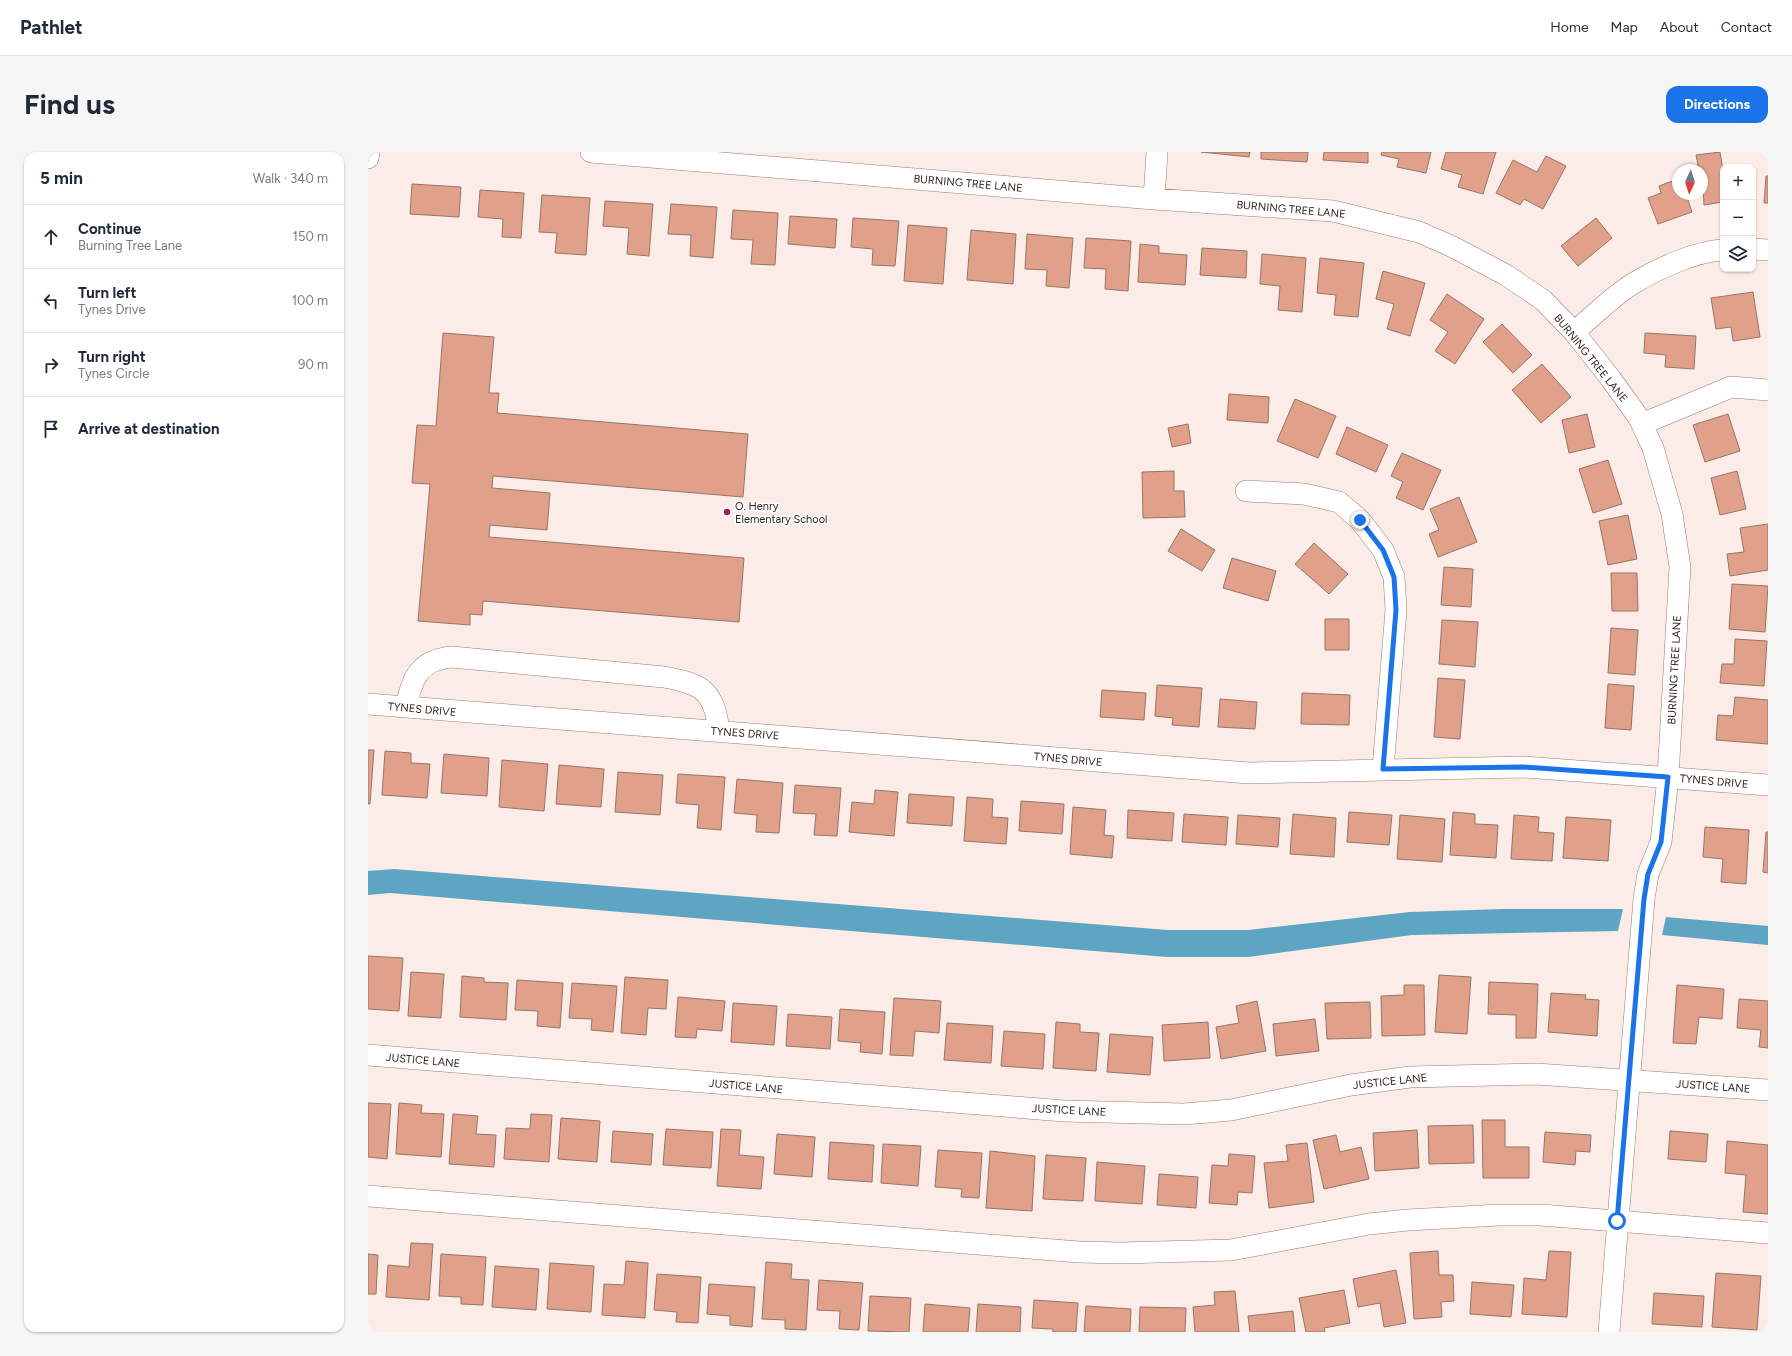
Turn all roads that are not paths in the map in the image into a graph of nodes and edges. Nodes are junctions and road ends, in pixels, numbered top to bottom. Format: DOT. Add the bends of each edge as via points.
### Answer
graph roads {
  1 [pos="369,152"];
  2 [pos="591,152"];
  3 [pos="1157,152"];
  4 [pos="368,158"];
  5 [pos="1154,199"];
  6 [pos="1756,249"];
  7 [pos="1720,250"];
  8 [pos="1768,250"];
  9 [pos="1574,332"];
  10 [pos="1768,390"];
  11 [pos="1642,424"];
  12 [pos="1246,491"];
  13 [pos="368,704"];
  14 [pos="406,707"];
  15 [pos="719,731"];
  16 [pos="1383,769"];
  17 [pos="1668,777"];
  18 [pos="1768,785"];
  19 [pos="368,1055"];
  20 [pos="1628,1080"];
  21 [pos="1768,1090"];
  22 [pos="368,1196"];
  23 [pos="1617,1221"];
  24 [pos="1768,1233"];
  25 [pos="1608,1332"];
  1 -- 4 [label="street"];
  2 -- 5 [label="street, BURNING TREE LANE"];
  3 -- 5 [label="street"];
  5 -- 9 [label="street, BURNING TREE LANE" via="1333,211 1419,232 1506,275 1543,300"];
  6 -- 8 [label="street"];
  7 -- 9 [label="street" via="1712,250 1674,264 1633,283"];
  9 -- 11 [label="street, BURNING TREE LANE" via="1611,378"];
  10 -- 11 [label="street" via="1731,387"];
  11 -- 17 [label="street, BURNING TREE LANE" via="1653,448 1672,514 1680,567"];
  12 -- 16 [label="street" via="1304,494 1339,502 1360,520 1383,550 1394,577 1396,610"];
  13 -- 14 [label="street, TYNES DRIVE"];
  14 -- 15 [label="street, TYNES DRIVE"];
  14 -- 15 [label="street" via="410,686 422,667 437,658 452,657 687,681 702,689 713,702"];
  15 -- 16 [label="street, TYNES DRIVE" via="1249,773"];
  16 -- 17 [label="street, TYNES DRIVE" via="1523,767"];
  17 -- 18 [label="street, TYNES DRIVE"];
  17 -- 20 [label="street, BURNING TREE LANE" via="1661,842 1648,874 1644,899"];
  19 -- 20 [label="street, JUSTICE LANE" via="1064,1111 1184,1114 1230,1110 1351,1085 1410,1077 1536,1074"];
  20 -- 21 [label="street, JUSTICE LANE"];
  20 -- 23 [label="street, BURNING TREE LANE"];
  22 -- 23 [label="street" via="1121,1254 1231,1250 1368,1224 1408,1220 1541,1215"];
  23 -- 24 [label="street"];
  23 -- 25 [label="street, BURNING TREE LANE"];
}
